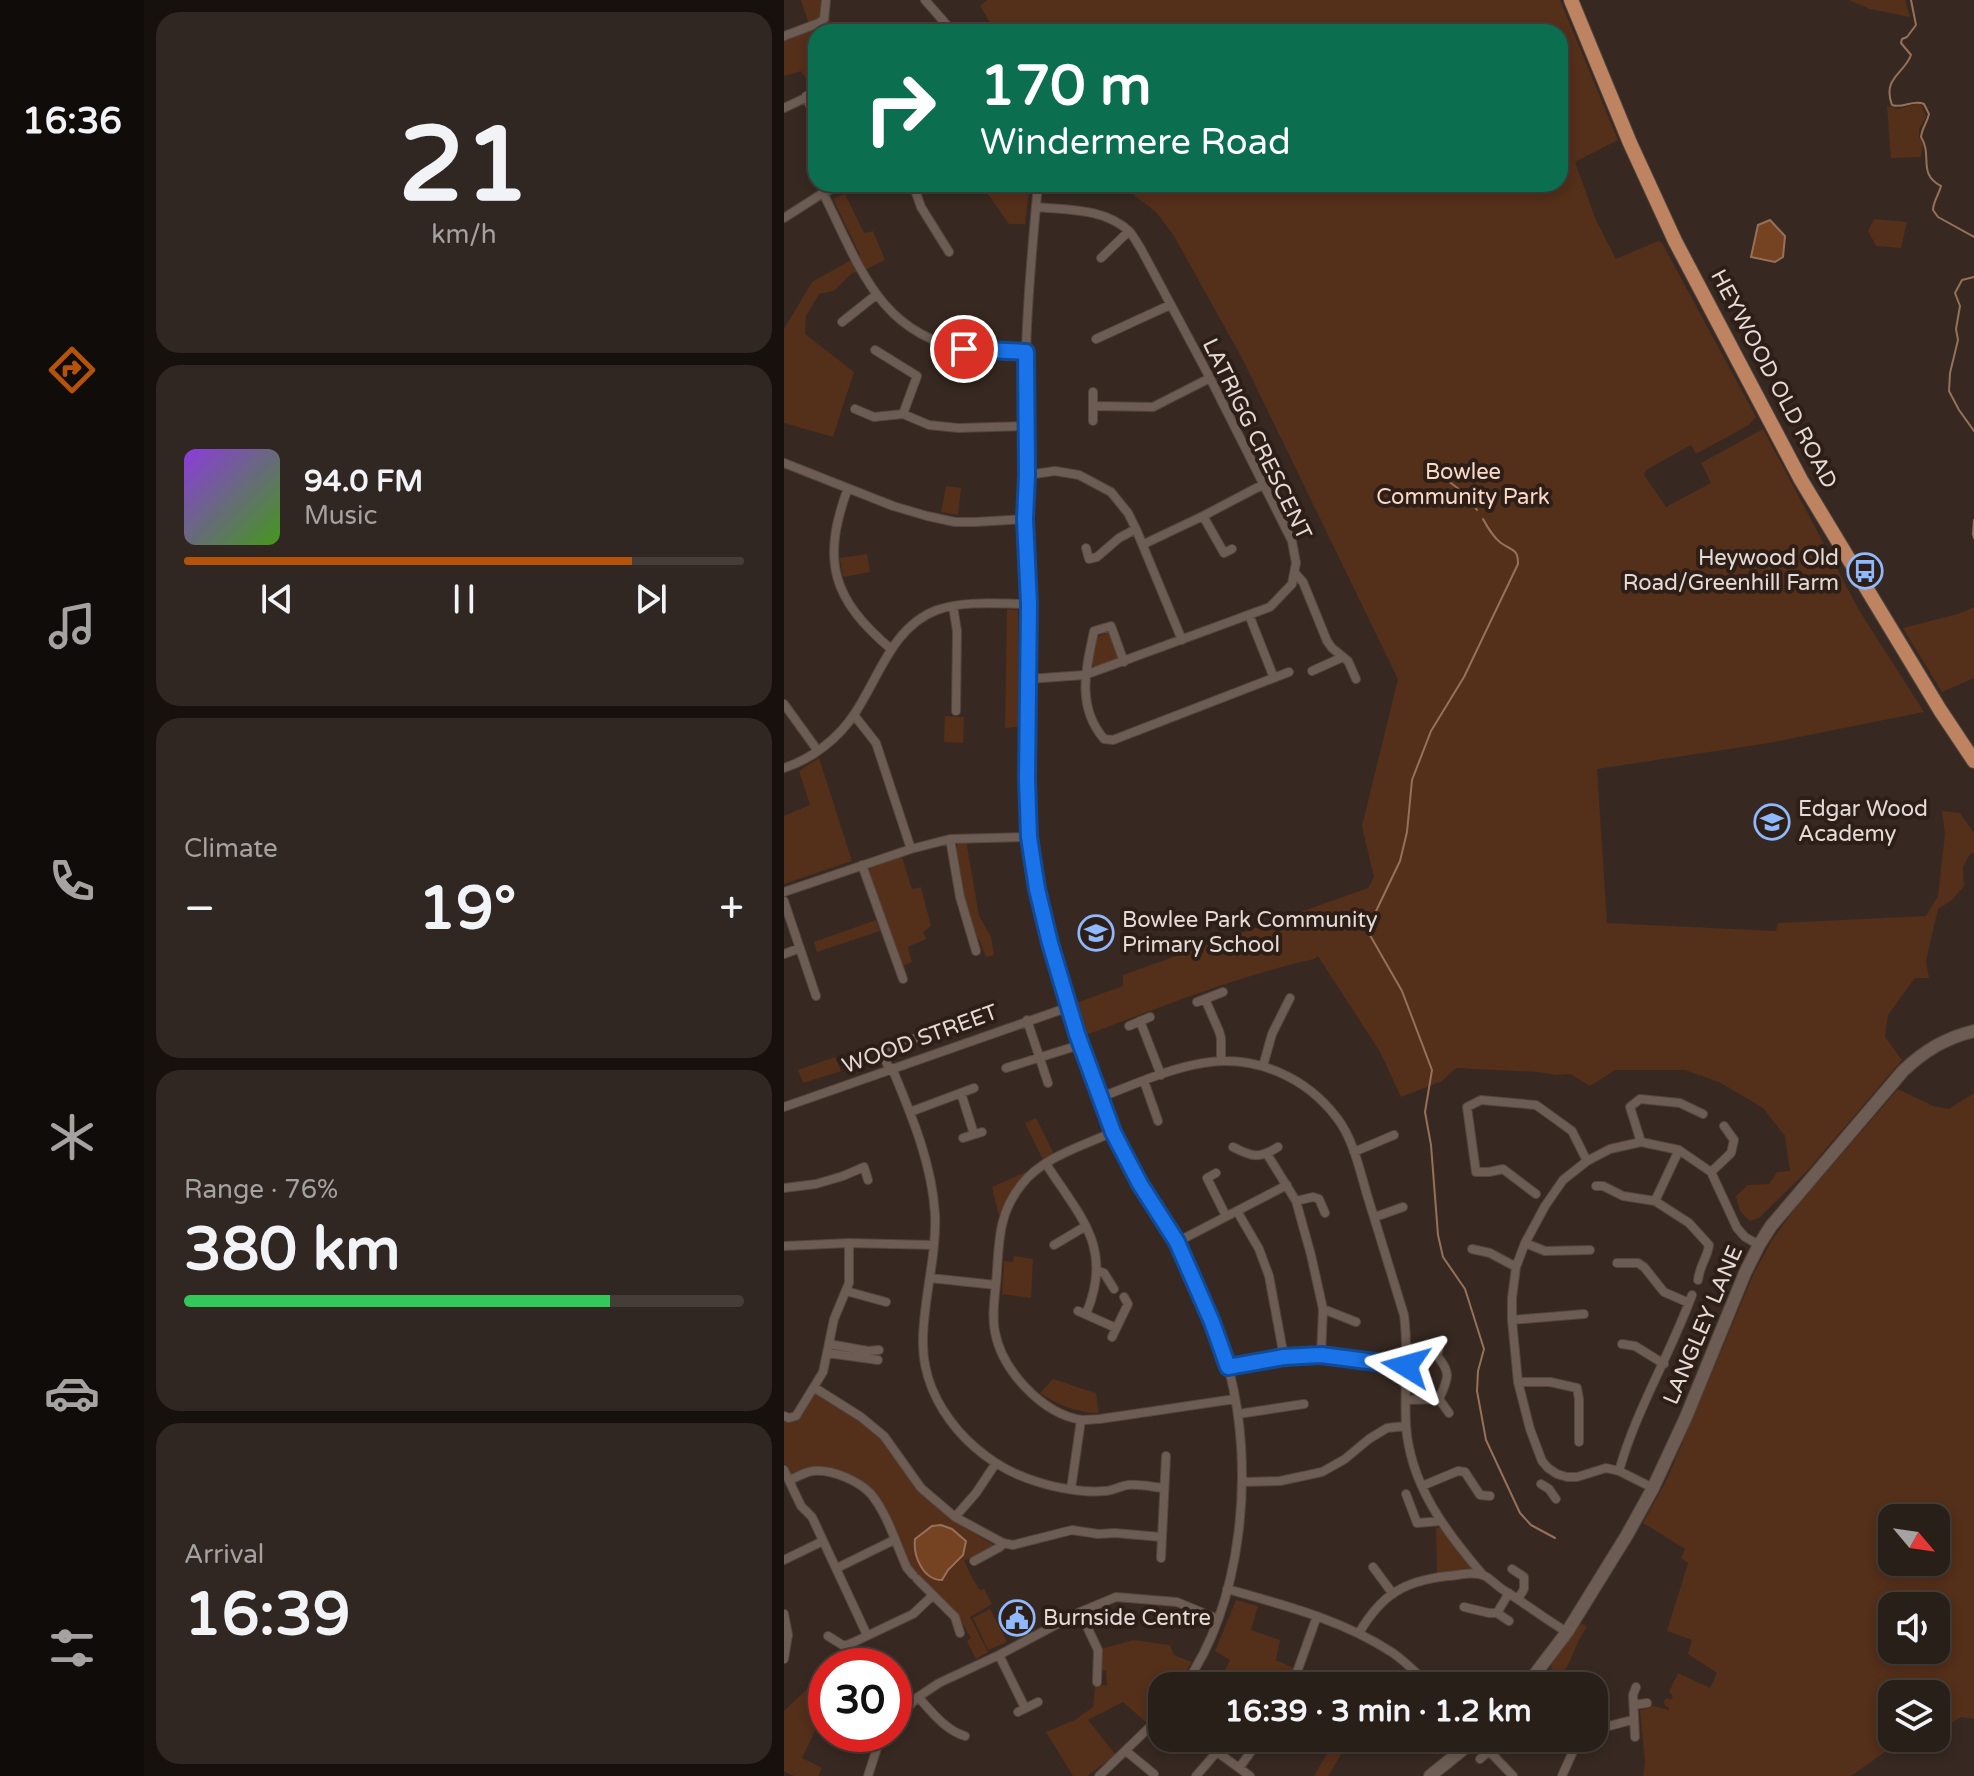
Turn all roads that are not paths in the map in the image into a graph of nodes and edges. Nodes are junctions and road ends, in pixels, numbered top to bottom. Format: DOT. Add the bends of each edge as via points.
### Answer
graph roads {
  1 [pos="826,0"];
  2 [pos="1571,0"];
  3 [pos="931,2"];
  4 [pos="816,24"];
  5 [pos="947,24"];
  6 [pos="808,27"];
  7 [pos="784,36"];
  8 [pos="806,96"];
  9 [pos="808,101"];
  10 [pos="784,108"];
  11 [pos="916,192"];
  12 [pos="1037,192"];
  13 [pos="823,193"];
  14 [pos="1036,207"];
  15 [pos="784,218"];
  16 [pos="1129,231"];
  17 [pos="949,252"];
  18 [pos="1101,258"];
  19 [pos="876,295"];
  20 [pos="1170,305"];
  21 [pos="842,322"];
  22 [pos="1096,339"];
  23 [pos="875,350"];
  24 [pos="1026,352"];
  25 [pos="1210,378"];
  26 [pos="1093,392"];
  27 [pos="1093,406"];
  28 [pos="855,409"];
  29 [pos="903,414"];
  30 [pos="1093,421"];
  31 [pos="1026,426"];
  32 [pos="784,463"];
  33 [pos="1027,475"];
  34 [pos="1264,484"];
  35 [pos="848,488"];
  36 [pos="1203,516"];
  37 [pos="1025,519"];
  38 [pos="1136,529"];
  39 [pos="1144,544"];
  40 [pos="1086,548"];
  41 [pos="1224,553"];
  42 [pos="1295,573"];
  43 [pos="1029,604"];
  44 [pos="953,606"];
  45 [pos="1249,615"];
  46 [pos="1182,640"];
  47 [pos="891,649"];
  48 [pos="1343,657"];
  49 [pos="1124,662"];
  50 [pos="1312,671"];
  51 [pos="1289,672"];
  52 [pos="1085,675"];
  53 [pos="1274,678"];
  54 [pos="1028,679"];
  55 [pos="1356,679"];
  56 [pos="784,704"];
  57 [pos="956,711"];
  58 [pos="854,715"];
  59 [pos="818,751"];
  60 [pos="1974,761"];
  61 [pos="784,768"];
  62 [pos="1029,837"];
  63 [pos="950,839"];
  64 [pos="911,849"];
  65 [pos="862,865"];
  66 [pos="784,892"];
  67 [pos="784,901"];
  68 [pos="800,948"];
  69 [pos="976,951"];
  70 [pos="784,954"];
  71 [pos="903,979"];
  72 [pos="1223,992"];
  73 [pos="816,996"];
  74 [pos="1290,998"];
  75 [pos="1069,1007"];
  76 [pos="1282,1014"];
  77 [pos="1150,1017"];
  78 [pos="1292,1019"];
  79 [pos="1027,1020"];
  80 [pos="1140,1021"];
  81 [pos="1129,1026"];
  82 [pos="1974,1031"];
  83 [pos="916,1038"];
  84 [pos="1070,1048"];
  85 [pos="1038,1056"];
  86 [pos="1221,1061"];
  87 [pos="1263,1066"];
  88 [pos="1006,1068"];
  89 [pos="890,1069"];
  90 [pos="1161,1075"];
  91 [pos="1144,1081"];
  92 [pos="1048,1083"];
  93 [pos="974,1088"];
  94 [pos="961,1093"];
  95 [pos="1099,1098"];
  96 [pos="784,1107"];
  97 [pos="910,1112"];
  98 [pos="1703,1114"];
  99 [pos="1158,1121"];
  100 [pos="1724,1126"];
  101 [pos="1113,1132"];
  102 [pos="1394,1135"];
  103 [pos="963,1138"];
  104 [pos="1641,1142"];
  105 [pos="1233,1147"];
  106 [pos="1278,1147"];
  107 [pos="1679,1150"];
  108 [pos="1354,1152"];
  109 [pos="1267,1154"];
  110 [pos="1587,1161"];
  111 [pos="1046,1164"];
  112 [pos="1711,1172"];
  113 [pos="1216,1173"];
  114 [pos="868,1180"];
  115 [pos="1287,1185"];
  116 [pos="1596,1186"];
  117 [pos="784,1188"];
  118 [pos="1536,1194"];
  119 [pos="1296,1201"];
  120 [pos="1655,1201"];
  121 [pos="1403,1207"];
  122 [pos="1237,1211"];
  123 [pos="1325,1213"];
  124 [pos="1226,1216"];
  125 [pos="1375,1217"];
  126 [pos="1086,1226"];
  127 [pos="1177,1242"];
  128 [pos="849,1243"];
  129 [pos="1525,1243"];
  130 [pos="933,1245"];
  131 [pos="1054,1245"];
  132 [pos="1759,1245"];
  133 [pos="784,1246"];
  134 [pos="1472,1249"];
  135 [pos="1590,1250"];
  136 [pos="1617,1263"];
  137 [pos="1516,1267"];
  138 [pos="1098,1271"];
  139 [pos="930,1278"];
  140 [pos="1698,1280"];
  141 [pos="996,1285"];
  142 [pos="1114,1289"];
  143 [pos="846,1291"];
  144 [pos="1124,1297"];
  145 [pos="886,1302"];
  146 [pos="1323,1309"];
  147 [pos="1584,1314"];
  148 [pos="1512,1320"];
  149 [pos="1356,1322"];
  150 [pos="1440,1344"];
  151 [pos="1622,1344"];
  152 [pos="828,1348"];
  153 [pos="879,1355"];
  154 [pos="1321,1355"];
  155 [pos="1426,1356"];
  156 [pos="1437,1356"];
  157 [pos="1284,1357"];
  158 [pos="1664,1364"];
  159 [pos="1406,1366"];
  160 [pos="1228,1367"];
  161 [pos="1518,1382"];
  162 [pos="815,1388"];
  163 [pos="1235,1399"];
  164 [pos="1439,1399"];
  165 [pos="1406,1400"];
  166 [pos="1304,1404"];
  167 [pos="1449,1413"];
  168 [pos="1238,1414"];
  169 [pos="784,1416"];
  170 [pos="1081,1420"];
  171 [pos="1406,1426"];
  172 [pos="1579,1442"];
  173 [pos="1166,1456"];
  174 [pos="996,1463"];
  175 [pos="784,1470"];
  176 [pos="1619,1471"];
  177 [pos="1557,1474"];
  178 [pos="790,1480"];
  179 [pos="1242,1482"];
  180 [pos="1422,1486"];
  181 [pos="1164,1488"];
  182 [pos="1653,1488"];
  183 [pos="1071,1489"];
  184 [pos="1406,1494"];
  185 [pos="1556,1499"];
  186 [pos="1476,1504"];
  187 [pos="955,1517"];
  188 [pos="1441,1521"];
  189 [pos="1161,1537"];
  190 [pos="894,1540"];
  191 [pos="823,1541"];
  192 [pos="1003,1543"];
  193 [pos="1161,1558"];
  194 [pos="784,1560"];
  195 [pos="974,1561"];
  196 [pos="1373,1567"];
  197 [pos="837,1568"];
  198 [pos="1512,1569"];
  199 [pos="1483,1575"];
  200 [pos="1227,1589"];
  201 [pos="1509,1593"];
  202 [pos="1393,1594"];
  203 [pos="933,1595"];
  204 [pos="1518,1599"];
  205 [pos="1464,1607"];
  206 [pos="1080,1612"];
  207 [pos="1497,1613"];
  208 [pos="784,1614"];
  209 [pos="1317,1616"];
  210 [pos="1218,1619"];
  211 [pos="1509,1621"];
  212 [pos="1567,1632"];
  213 [pos="960,1633"];
  214 [pos="1359,1633"];
  215 [pos="867,1635"];
  216 [pos="828,1636"];
  217 [pos="999,1655"];
  218 [pos="784,1659"];
  219 [pos="1194,1672"];
  220 [pos="1297,1672"];
  221 [pos="1415,1672"];
  222 [pos="1538,1672"];
  223 [pos="1097,1682"];
  224 [pos="1636,1687"];
  225 [pos="918,1697"];
  226 [pos="1038,1702"];
  227 [pos="912,1703"];
  228 [pos="1647,1703"];
  229 [pos="1634,1705"];
  230 [pos="1634,1720"];
  231 [pos="1608,1726"];
  232 [pos="1148,1729"];
  233 [pos="965,1736"];
  234 [pos="1635,1737"];
  235 [pos="1126,1751"];
  236 [pos="876,1752"];
  237 [pos="1251,1752"];
  238 [pos="1460,1752"];
  239 [pos="1490,1752"];
  240 [pos="1573,1752"];
  241 [pos="1216,1753"];
  242 [pos="1480,1759"];
  243 [pos="1239,1768"];
  244 [pos="1154,1774"];
  245 [pos="868,1776"];
  246 [pos="1099,1776"];
  247 [pos="1196,1776"];
  248 [pos="1250,1776"];
  249 [pos="1430,1776"];
  250 [pos="1513,1776"];
  251 [pos="1562,1776"];
  1 -- 4 [label="street" via="824,19"];
  2 -- 60 [label="main road, HEYWOOD OLD ROAD" via="1675,241 1801,480"];
  3 -- 5 [label="street"];
  6 -- 7 [label="street"];
  8 -- 9 [label="street"];
  8 -- 10 [label="street"];
  11 -- 17 [label="street"];
  12 -- 14 [label="street"];
  13 -- 15 [label="street"];
  13 -- 19 [label="street"];
  14 -- 16 [label="street" via="1093,212"];
  14 -- 24 [label="street"];
  16 -- 18 [label="street"];
  16 -- 20 [label="street, LATRIGG CRESCENT"];
  19 -- 21 [label="street"];
  19 -- 24 [label="street" via="906,326 936,341 965,349"];
  20 -- 22 [label="street"];
  20 -- 25 [label="street, LATRIGG CRESCENT"];
  23 -- 29 [label="street" via="917,376"];
  24 -- 31 [label="street"];
  25 -- 27 [label="street" via="1153,407"];
  25 -- 34 [label="street, LATRIGG CRESCENT"];
  26 -- 27 [label="street"];
  27 -- 30 [label="street"];
  28 -- 29 [label="street" via="874,417"];
  29 -- 31 [label="street" via="929,425 958,428"];
  31 -- 33 [label="street"];
  32 -- 35 [label="street"];
  33 -- 37 [label="street"];
  33 -- 38 [label="street" via="1079,475 1111,492"];
  34 -- 36 [label="street"];
  34 -- 42 [label="street, LATRIGG CRESCENT" via="1292,541"];
  35 -- 37 [label="street" via="955,522"];
  35 -- 47 [label="street" via="833,548 836,580 854,612"];
  36 -- 39 [label="street"];
  36 -- 41 [label="street"];
  37 -- 43 [label="street"];
  38 -- 39 [label="street"];
  38 -- 40 [label="street" via="1097,557 1084,560"];
  39 -- 46 [label="street"];
  42 -- 45 [label="street, LATRIGG CRESCENT" via="1292,584 1270,607"];
  42 -- 48 [label="street" via="1327,641"];
  43 -- 44 [label="street"];
  43 -- 54 [label="street"];
  44 -- 47 [label="street" via="926,616"];
  44 -- 57 [label="street"];
  45 -- 46 [label="street, LATRIGG CRESCENT"];
  45 -- 53 [label="street"];
  46 -- 49 [label="street, LATRIGG CRESCENT"];
  47 -- 58 [label="street"];
  48 -- 50 [label="street"];
  48 -- 55 [label="street"];
  49 -- 52 [label="street, LATRIGG CRESCENT"];
  49 -- 52 [label="street" via="1111,626 1094,631"];
  51 -- 53 [label="street"];
  52 -- 53 [label="street" via="1088,710 1098,732 1113,740"];
  52 -- 54 [label="street, LATRIGG CRESCENT"];
  54 -- 62 [label="street"];
  56 -- 59 [label="street"];
  58 -- 59 [label="street"];
  58 -- 64 [label="street" via="876,743"];
  59 -- 61 [label="street"];
  62 -- 63 [label="street"];
  62 -- 75 [label="street" via="1042,911"];
  63 -- 64 [label="street"];
  63 -- 69 [label="street"];
  64 -- 65 [label="street"];
  65 -- 66 [label="street"];
  65 -- 71 [label="street"];
  67 -- 68 [label="street"];
  68 -- 70 [label="street"];
  68 -- 73 [label="street"];
  72 -- 86 [label="street" via="1201,1000 1221,1038"];
  74 -- 76 [label="street"];
  75 -- 79 [label="street, WOOD STREET"];
  75 -- 95 [label="street"];
  76 -- 78 [label="street"];
  76 -- 87 [label="street"];
  77 -- 80 [label="street"];
  79 -- 85 [label="street"];
  79 -- 89 [label="street, WOOD STREET"];
  80 -- 81 [label="street"];
  80 -- 90 [label="street"];
  82 -- 132 [label="street, LANGLEY LANE" via="1938,1044 1903,1071"];
  83 -- 89 [label="street" via="882,1051"];
  84 -- 85 [label="street"];
  85 -- 88 [label="street"];
  85 -- 92 [label="street"];
  86 -- 87 [label="street"];
  86 -- 90 [label="street"];
  87 -- 108 [label="street" via="1312,1092 1338,1119"];
  89 -- 96 [label="street, WOOD STREET"];
  89 -- 97 [label="street"];
  90 -- 91 [label="street"];
  91 -- 95 [label="street"];
  91 -- 99 [label="street"];
  93 -- 94 [label="street"];
  94 -- 97 [label="street"];
  94 -- 103 [label="street" via="978,1133"];
  95 -- 101 [label="street"];
  97 -- 130 [label="street" via="930,1180"];
  98 -- 104 [label="street" via="1680,1103 1640,1099 1630,1107"];
  100 -- 112 [label="street" via="1734,1140 1731,1153"];
  101 -- 111 [label="street"];
  101 -- 127 [label="street"];
  102 -- 108 [label="street"];
  104 -- 107 [label="street"];
  104 -- 110 [label="street"];
  105 -- 109 [label="street" via="1251,1156"];
  106 -- 109 [label="street"];
  107 -- 112 [label="street"];
  107 -- 120 [label="street"];
  108 -- 125 [label="street"];
  109 -- 115 [label="street"];
  110 -- 118 [label="street" via="1572,1131 1536,1105 1481,1100 1467,1107 1476,1172 1503,1169"];
  110 -- 129 [label="street" via="1563,1180"];
  111 -- 126 [label="street"];
  111 -- 141 [label="street" via="1022,1184 1009,1205 1000,1229"];
  112 -- 132 [label="street" via="1737,1228"];
  113 -- 124 [label="street" via="1207,1178"];
  114 -- 117 [label="street" via="864,1167 816,1184"];
  115 -- 119 [label="street"];
  115 -- 122 [label="street"];
  116 -- 120 [label="street"];
  119 -- 123 [label="street" via="1319,1199"];
  119 -- 146 [label="street"];
  120 -- 140 [label="street" via="1689,1223 1709,1245"];
  121 -- 125 [label="street"];
  122 -- 124 [label="street"];
  122 -- 157 [label="street" via="1269,1276"];
  124 -- 127 [label="street"];
  125 -- 159 [label="street" via="1404,1315"];
  126 -- 131 [label="street"];
  126 -- 138 [label="street"];
  127 -- 160 [label="street"];
  128 -- 130 [label="street"];
  128 -- 133 [label="street"];
  128 -- 143 [label="street"];
  129 -- 135 [label="street" via="1545,1251"];
  129 -- 137 [label="street"];
  130 -- 139 [label="street"];
  132 -- 182 [label="street, LANGLEY LANE"];
  134 -- 137 [label="street"];
  136 -- 158 [label="street" via="1638,1263 1664,1292 1691,1299"];
  137 -- 148 [label="street"];
  138 -- 142 [label="street"];
  138 -- 144 [label="street" via="1095,1294 1082,1313 1114,1333 1128,1304"];
  139 -- 141 [label="street"];
  139 -- 174 [label="street" via="922,1342 928,1375 958,1432"];
  141 -- 170 [label="street" via="995,1332 1006,1363 1049,1407"];
  143 -- 145 [label="street"];
  143 -- 152 [label="street"];
  146 -- 149 [label="street"];
  146 -- 154 [label="street"];
  147 -- 148 [label="street"];
  148 -- 161 [label="street"];
  150 -- 156 [label="street"];
  151 -- 158 [label="street"];
  152 -- 153 [label="street"];
  152 -- 162 [label="street"];
  154 -- 157 [label="street"];
  154 -- 159 [label="street"];
  155 -- 156 [label="street"];
  156 -- 164 [label="street" via="1448,1372"];
  157 -- 160 [label="street"];
  158 -- 176 [label="street"];
  159 -- 165 [label="street"];
  160 -- 163 [label="street"];
  161 -- 172 [label="street" via="1577,1388"];
  161 -- 177 [label="street" via="1536,1450"];
  162 -- 169 [label="street" via="796,1416"];
  162 -- 187 [label="street" via="884,1436 917,1482"];
  163 -- 168 [label="street"];
  163 -- 170 [label="street"];
  164 -- 165 [label="street"];
  164 -- 167 [label="street"];
  165 -- 171 [label="street"];
  166 -- 168 [label="street" via="1289,1401"];
  168 -- 179 [label="street"];
  170 -- 183 [label="street"];
  171 -- 179 [label="street" via="1387,1428 1322,1472"];
  171 -- 180 [label="street"];
  173 -- 181 [label="street"];
  174 -- 183 [label="street" via="1038,1482"];
  174 -- 187 [label="street"];
  175 -- 178 [label="street"];
  176 -- 177 [label="street"];
  176 -- 182 [label="street"];
  177 -- 185 [label="street" via="1545,1487"];
  178 -- 190 [label="street" via="813,1471 828,1472 863,1488"];
  178 -- 191 [label="street"];
  179 -- 200 [label="street" via="1238,1540"];
  180 -- 186 [label="street" via="1465,1472 1485,1496"];
  180 -- 188 [label="street"];
  181 -- 183 [label="street"];
  181 -- 189 [label="street"];
  182 -- 212 [label="street, LANGLEY LANE"];
  184 -- 188 [label="street" via="1417,1523"];
  187 -- 192 [label="street"];
  188 -- 199 [label="street"];
  189 -- 192 [label="street" via="1072,1530"];
  189 -- 193 [label="street"];
  190 -- 197 [label="street"];
  190 -- 203 [label="street" via="907,1568"];
  191 -- 194 [label="street"];
  191 -- 197 [label="street"];
  192 -- 195 [label="street"];
  196 -- 202 [label="street"];
  197 -- 215 [label="street"];
  198 -- 204 [label="street" via="1524,1577"];
  199 -- 201 [label="street"];
  199 -- 202 [label="street" via="1427,1578"];
  200 -- 209 [label="street"];
  200 -- 210 [label="street"];
  201 -- 204 [label="street"];
  201 -- 207 [label="street"];
  202 -- 214 [label="street"];
  203 -- 213 [label="street" via="955,1617"];
  203 -- 215 [label="street" via="913,1614"];
  204 -- 212 [label="street"];
  205 -- 207 [label="street"];
  206 -- 210 [label="street" via="1116,1597 1177,1602"];
  206 -- 217 [label="street"];
  206 -- 223 [label="street" via="1098,1650"];
  207 -- 211 [label="street"];
  208 -- 218 [label="street"];
  209 -- 214 [label="street"];
  209 -- 220 [label="street"];
  210 -- 219 [label="street"];
  212 -- 222 [label="street, LANGLEY LANE"];
  214 -- 221 [label="street"];
  215 -- 216 [label="street" via="844,1646"];
  217 -- 225 [label="street"];
  217 -- 226 [label="street" via="1022,1710"];
  224 -- 229 [label="street"];
  225 -- 227 [label="street"];
  225 -- 233 [label="street"];
  228 -- 229 [label="street"];
  229 -- 230 [label="street"];
  230 -- 231 [label="street"];
  230 -- 234 [label="street"];
  232 -- 235 [label="street"];
  235 -- 244 [label="street"];
  235 -- 246 [label="street"];
  236 -- 245 [label="street"];
  237 -- 243 [label="street"];
  238 -- 249 [label="street"];
  239 -- 242 [label="street"];
  239 -- 250 [label="street"];
  240 -- 251 [label="street"];
  241 -- 243 [label="street"];
  241 -- 247 [label="street"];
  243 -- 248 [label="street"];
}
